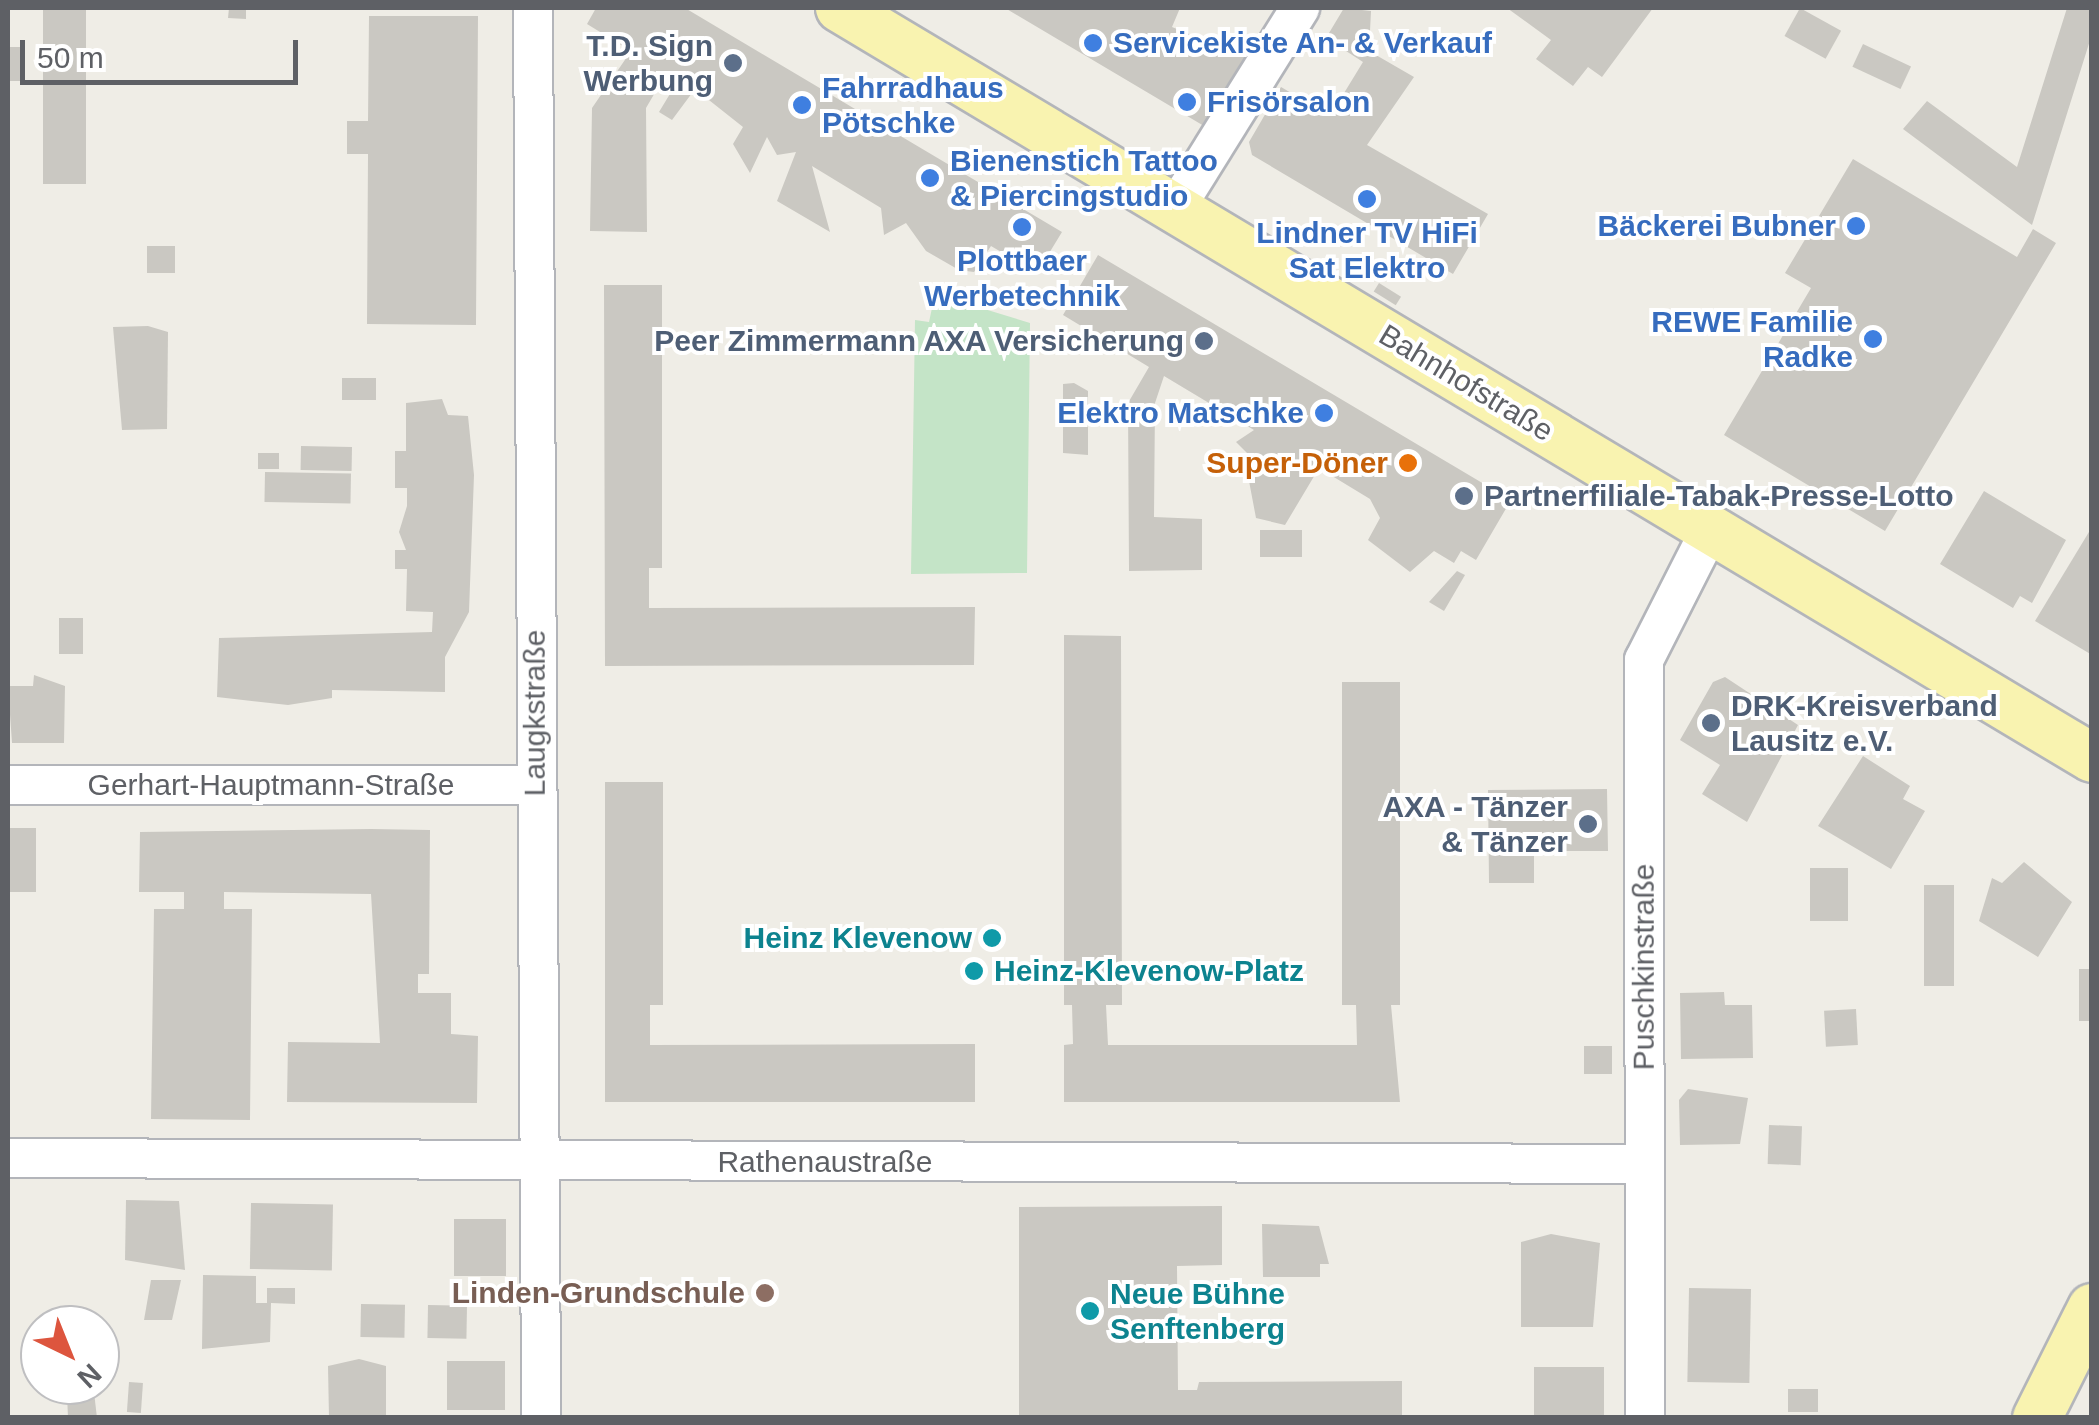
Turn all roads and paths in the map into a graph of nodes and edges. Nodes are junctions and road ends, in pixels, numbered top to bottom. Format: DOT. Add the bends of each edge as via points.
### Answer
graph roads {
  1 [pos="533,8"];
  2 [pos="840,8"];
  3 [pos="1300,8"];
  4 [pos="1175,209"];
  5 [pos="1709,532"];
  6 [pos="2092,758"];
  7 [pos="534,784"];
  8 [pos="8,785"];
  9 [pos="8,1158"];
  10 [pos="536,1160"];
  11 [pos="1643,1164"];
  12 [pos="2092,1308"];
  13 [pos="541,1418"];
  14 [pos="1645,1418"];
  15 [pos="2036,1418"];
  1 -- 7 [label="street, Laugkstraße"];
  2 -- 4 [label="main road, Bahnhofstraße"];
  3 -- 4 [label="street"];
  4 -- 5 [label="main road, Bahnhofstraße"];
  5 -- 6 [label="main road, Bahnhofstraße"];
  5 -- 11 [label="street, Puschkinstraße" via="1644,660"];
  7 -- 8 [label="street, Gerhart-Hauptmann-Straße"];
  7 -- 10 [label="street, Laugkstraße"];
  9 -- 10 [label="street, Rathenaustraße"];
  10 -- 11 [label="street, Rathenaustraße"];
  10 -- 13 [label="street, Laugkstraße"];
  11 -- 14 [label="street, Puschkinstraße"];
  12 -- 15 [label="main road"];
}
